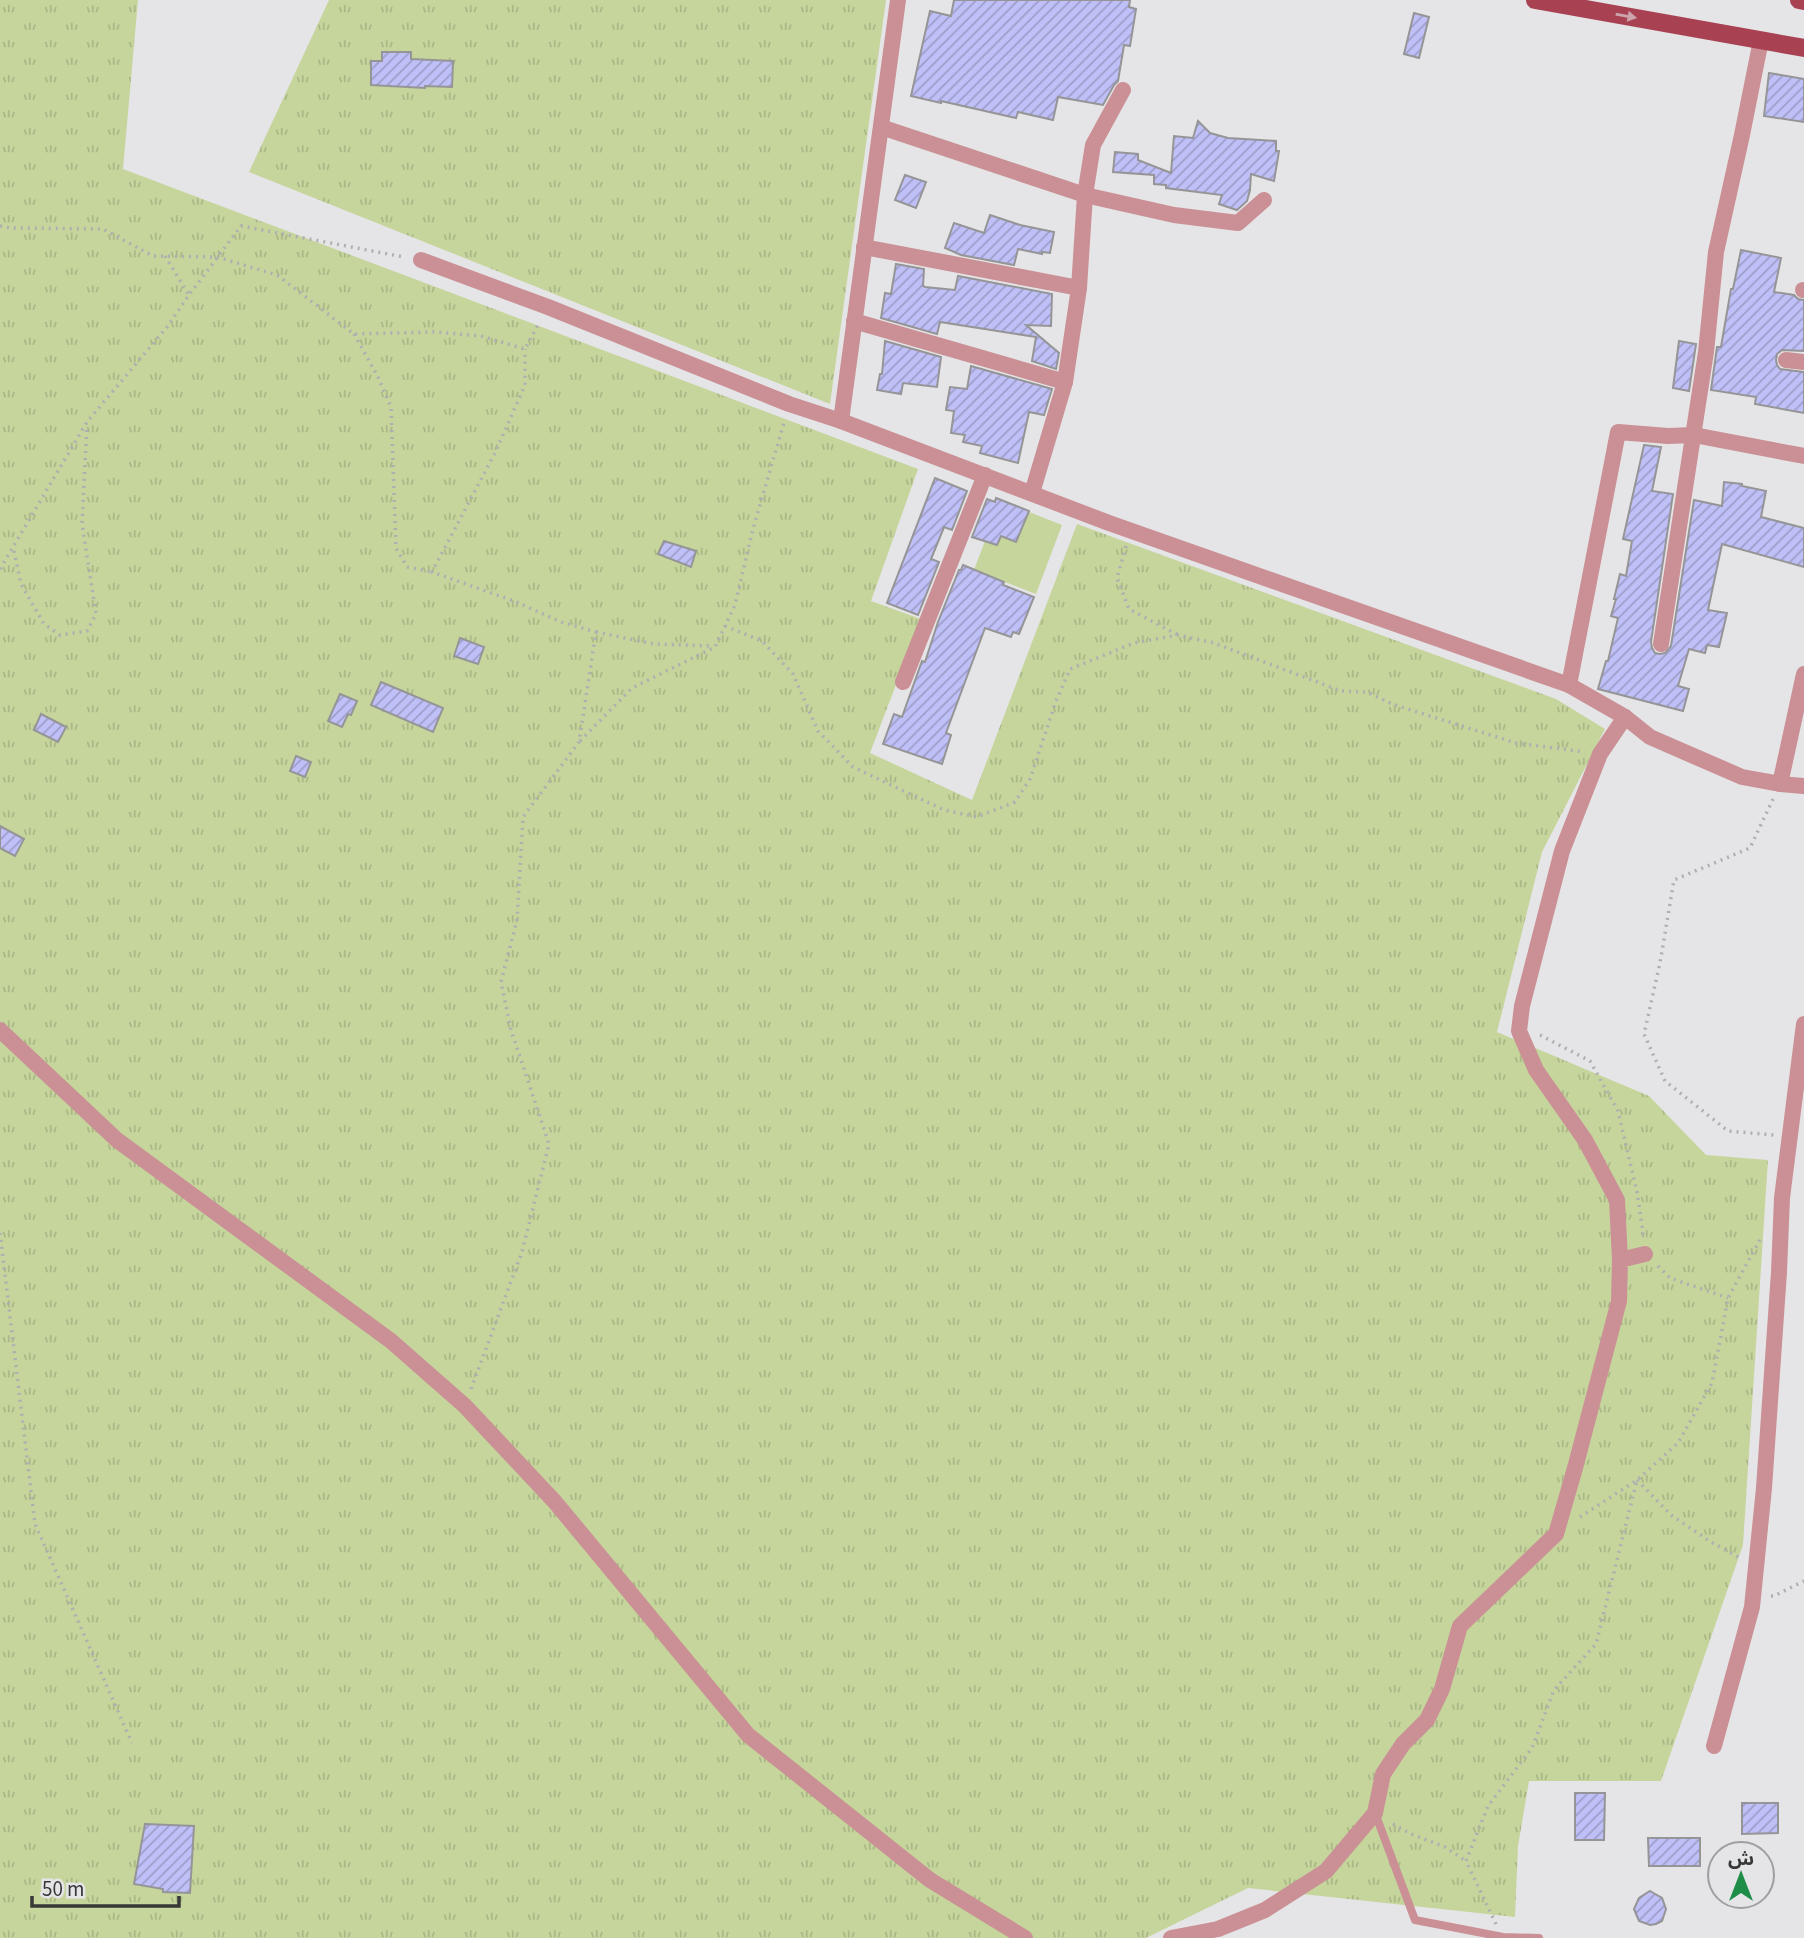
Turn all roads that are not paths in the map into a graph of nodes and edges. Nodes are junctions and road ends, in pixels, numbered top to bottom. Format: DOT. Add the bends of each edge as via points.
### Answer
graph roads {
  1 [pos="898,0"];
  2 [pos="1535,0"];
  3 [pos="1799,0"];
  4 [pos="1804,1"];
  5 [pos="1761,40"];
  6 [pos="1804,48"];
  7 [pos="1123,90"];
  8 [pos="881,128"];
  9 [pos="1085,195"];
  10 [pos="1264,200"];
  11 [pos="864,247"];
  12 [pos="421,260"];
  13 [pos="1079,288"];
  14 [pos="854,321"];
  15 [pos="1786,360"];
  16 [pos="1804,362"];
  17 [pos="1065,382"];
  18 [pos="841,421"];
  19 [pos="1694,435"];
  20 [pos="1804,456"];
  21 [pos="985,475"];
  22 [pos="1032,493"];
  23 [pos="1661,644"];
  24 [pos="1804,674"];
  25 [pos="903,682"];
  26 [pos="1569,685"];
  27 [pos="1625,718"];
  28 [pos="1780,784"];
  29 [pos="1804,786"];
  30 [pos="1804,1024"];
  31 [pos="0,1030"];
  32 [pos="1646,1254"];
  33 [pos="1620,1260"];
  34 [pos="1714,1746"];
  35 [pos="1375,1813"];
  36 [pos="1503,1937"];
  37 [pos="1025,1938"];
  38 [pos="1171,1938"];
  39 [pos="1539,1938"];
  1 -- 8 [label="street"];
  2 -- 5 [label="main road, one-way"];
  3 -- 4 [label="main road"];
  5 -- 6 [label="main road"];
  5 -- 19 [label="street" via="1716,252"];
  7 -- 9 [label="street" via="1093,145"];
  8 -- 9 [label="street"];
  8 -- 11 [label="street"];
  9 -- 10 [label="street" via="1174,215 1238,223"];
  9 -- 13 [label="street"];
  11 -- 13 [label="street"];
  11 -- 14 [label="street"];
  12 -- 18 [label="street"];
  13 -- 17 [label="street"];
  14 -- 17 [label="street"];
  14 -- 18 [label="street"];
  15 -- 16 [label="street"];
  17 -- 22 [label="street"];
  18 -- 21 [label="street"];
  19 -- 20 [label="street"];
  19 -- 23 [label="street"];
  19 -- 26 [label="street" via="1618,432"];
  21 -- 22 [label="street"];
  21 -- 25 [label="street"];
  22 -- 26 [label="street"];
  24 -- 28 [label="street"];
  26 -- 27 [label="street"];
  27 -- 28 [label="street" via="1650,737 1696,757 1742,776"];
  27 -- 33 [label="street" via="1601,754 1562,851 1519,1031 1536,1070 1585,1140 1617,1200"];
  28 -- 29 [label="street"];
  30 -- 34 [label="street" via="1782,1198 1752,1607"];
  31 -- 37 [label="street" via="117,1140 391,1341 465,1406 555,1502 748,1735 930,1880"];
  32 -- 33 [label="street"];
  33 -- 35 [label="street" via="1619,1300 1556,1534 1460,1626 1442,1689 1427,1720 1383,1774"];
  35 -- 36 [label="lane" via="1415,1920"];
  35 -- 38 [label="street" via="1326,1871 1265,1910 1218,1929"];
  36 -- 39 [label="lane"];
}
